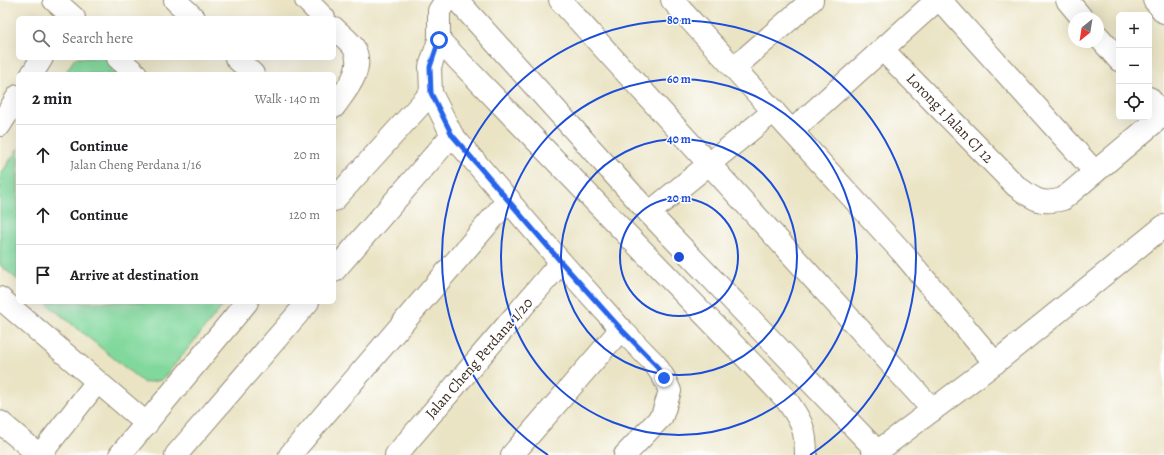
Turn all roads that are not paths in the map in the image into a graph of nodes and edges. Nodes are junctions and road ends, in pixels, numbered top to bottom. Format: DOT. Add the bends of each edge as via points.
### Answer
graph roads {
  1 [pos="175,0"];
  2 [pos="306,0"];
  3 [pos="446,0"];
  4 [pos="457,0"];
  5 [pos="560,0"];
  6 [pos="812,0"];
  7 [pos="937,0"];
  8 [pos="940,0"];
  9 [pos="1067,0"];
  10 [pos="1154,0"];
  11 [pos="677,2"];
  12 [pos="1077,12"];
  13 [pos="1164,12"];
  14 [pos="192,16"];
  15 [pos="322,16"];
  16 [pos="336,30"];
  17 [pos="439,40"];
  18 [pos="1104,43"];
  19 [pos="883,50"];
  20 [pos="1116,57"];
  21 [pos="41,60"];
  22 [pos="120,60"];
  23 [pos="238,60"];
  24 [pos="734,68"];
  25 [pos="33,72"];
  26 [pos="134,72"];
  27 [pos="251,72"];
  28 [pos="431,93"];
  29 [pos="16,99"];
  30 [pos="1152,102"];
  31 [pos="336,104"];
  32 [pos="774,111"];
  33 [pos="1164,116"];
  34 [pos="0,125"];
  35 [pos="792,131"];
  36 [pos="452,135"];
  37 [pos="709,164"];
  38 [pos="1095,172"];
  39 [pos="336,198"];
  40 [pos="509,199"];
  41 [pos="650,213"];
  42 [pos="1164,226"];
  43 [pos="561,262"];
  44 [pos="336,270"];
  45 [pos="0,298"];
  46 [pos="245,304"];
  47 [pos="306,304"];
  48 [pos="621,329"];
  49 [pos="995,363"];
  50 [pos="98,382"];
  51 [pos="933,410"];
  52 [pos="0,422"];
  53 [pos="147,424"];
  54 [pos="875,453"];
  55 [pos="40,455"];
  56 [pos="120,455"];
  57 [pos="176,455"];
  58 [pos="290,455"];
  59 [pos="396,455"];
  60 [pos="512,455"];
  61 [pos="625,455"];
  62 [pos="806,455"];
  1 -- 14 [label="street"];
  2 -- 15 [label="street"];
  3 -- 17 [label="street" via="439,11"];
  4 -- 41 [label="street"];
  5 -- 37 [label="street"];
  6 -- 24 [label="street"];
  7 -- 19 [label="street"];
  8 -- 38 [label="street"];
  9 -- 12 [label="street"];
  10 -- 13 [label="street"];
  11 -- 24 [label="street"];
  16 -- 31 [label="street" via="354,48 357,63 354,79"];
  17 -- 28 [label="street" via="430,67"];
  17 -- 62 [label="street" via="785,398 801,419 806,438"];
  18 -- 20 [label="street"];
  19 -- 35 [label="street"];
  19 -- 38 [label="street, Lorong 1 Jalan CJ 12" via="1016,186 1032,198 1048,203 1063,199"];
  21 -- 25 [label="street"];
  22 -- 26 [label="street"];
  23 -- 27 [label="street"];
  24 -- 32 [label="street"];
  28 -- 36 [label="street"];
  28 -- 39 [label="street"];
  29 -- 34 [label="street"];
  30 -- 33 [label="street"];
  32 -- 35 [label="street"];
  32 -- 37 [label="street"];
  33 -- 38 [label="street, Lorong 1 Jalan CJ 12"];
  35 -- 49 [label="street" via="901,251"];
  36 -- 40 [label="street"];
  36 -- 44 [label="street"];
  37 -- 41 [label="street"];
  37 -- 51 [label="street"];
  40 -- 43 [label="street"];
  40 -- 58 [label="street"];
  41 -- 54 [label="street"];
  42 -- 49 [label="street"];
  43 -- 48 [label="street"];
  43 -- 59 [label="street, Jalan Cheng Perdana 1/20"];
  45 -- 50 [label="street"];
  46 -- 53 [label="street"];
  47 -- 57 [label="street"];
  48 -- 60 [label="street"];
  48 -- 61 [label="street" via="655,364 670,391 662,416"];
  49 -- 51 [label="street"];
  50 -- 53 [label="street"];
  50 -- 55 [label="street"];
  51 -- 54 [label="street"];
  52 -- 55 [label="street"];
  53 -- 56 [label="street"];
}
